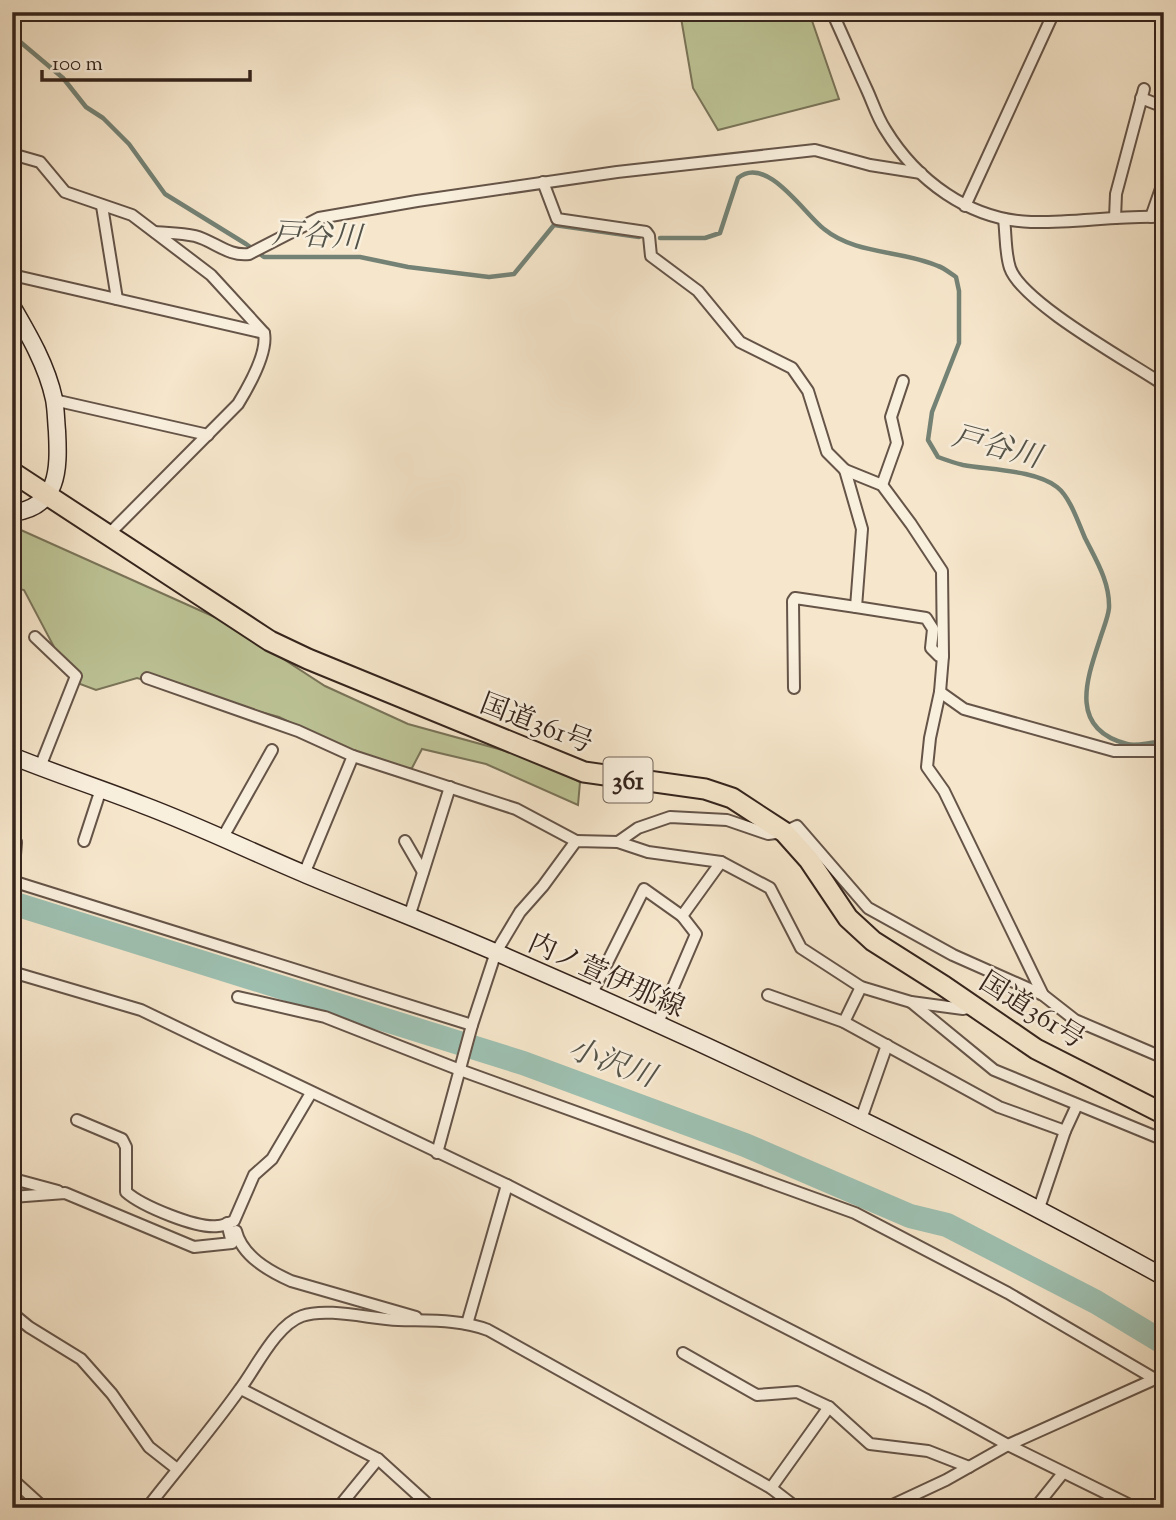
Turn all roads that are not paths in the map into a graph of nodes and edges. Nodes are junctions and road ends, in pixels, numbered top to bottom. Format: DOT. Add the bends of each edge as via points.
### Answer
graph roads {
  1 [pos="832,12"];
  2 [pos="1054,12"];
  3 [pos="1164,107"];
  4 [pos="12,154"];
  5 [pos="922,173"];
  6 [pos="1164,180"];
  7 [pos="543,182"];
  8 [pos="102,206"];
  9 [pos="965,206"];
  10 [pos="1151,217"];
  11 [pos="1164,217"];
  12 [pos="1115,218"];
  13 [pos="1004,219"];
  14 [pos="155,232"];
  15 [pos="12,275"];
  16 [pos="117,299"];
  17 [pos="12,306"];
  18 [pos="264,333"];
  19 [pos="903,381"];
  20 [pos="1164,385"];
  21 [pos="54,400"];
  22 [pos="208,435"];
  23 [pos="845,470"];
  24 [pos="12,472"];
  25 [pos="882,485"];
  26 [pos="48,497"];
  27 [pos="12,513"];
  28 [pos="107,536"];
  29 [pos="856,607"];
  30 [pos="35,637"];
  31 [pos="943,656"];
  32 [pos="147,678"];
  33 [pos="794,688"];
  34 [pos="940,692"];
  35 [pos="272,750"];
  36 [pos="1164,751"];
  37 [pos="12,756"];
  38 [pos="353,756"];
  39 [pos="40,767"];
  40 [pos="450,786"];
  41 [pos="101,789"];
  42 [pos="784,832"];
  43 [pos="223,837"];
  44 [pos="84,841"];
  45 [pos="405,841"];
  46 [pos="576,841"];
  47 [pos="16,842"];
  48 [pos="618,842"];
  49 [pos="721,862"];
  50 [pos="423,872"];
  51 [pos="304,874"];
  52 [pos="13,881"];
  53 [pos="409,916"];
  54 [pos="682,916"];
  55 [pos="496,952"];
  56 [pos="12,972"];
  57 [pos="861,987"];
  58 [pos="591,995"];
  59 [pos="768,995"];
  60 [pos="1043,995"];
  61 [pos="238,997"];
  62 [pos="911,1002"];
  63 [pos="973,1007"];
  64 [pos="844,1022"];
  65 [pos="657,1025"];
  66 [pos="471,1027"];
  67 [pos="887,1045"];
  68 [pos="1164,1058"];
  69 [pos="460,1070"];
  70 [pos="311,1093"];
  71 [pos="1077,1105"];
  72 [pos="1164,1114"];
  73 [pos="861,1119"];
  74 [pos="77,1120"];
  75 [pos="1065,1131"];
  76 [pos="1164,1140"];
  77 [pos="437,1153"];
  78 [pos="17,1184"];
  79 [pos="507,1185"];
  80 [pos="65,1193"];
  81 [pos="12,1197"];
  82 [pos="1039,1208"];
  83 [pos="231,1222"];
  84 [pos="1164,1277"];
  85 [pos="12,1312"];
  86 [pos="422,1320"];
  87 [pos="467,1324"];
  88 [pos="683,1353"];
  89 [pos="1159,1380"];
  90 [pos="241,1389"];
  91 [pos="830,1407"];
  92 [pos="1008,1445"];
  93 [pos="379,1459"];
  94 [pos="969,1467"];
  95 [pos="177,1469"];
  96 [pos="1063,1473"];
  97 [pos="12,1479"];
  98 [pos="771,1488"];
  99 [pos="44,1508"];
  100 [pos="147,1508"];
  101 [pos="338,1508"];
  102 [pos="432,1508"];
  103 [pos="797,1508"];
  104 [pos="886,1508"];
  105 [pos="1035,1508"];
  106 [pos="1136,1508"];
  1 -- 5 [label="street" via="884,128"];
  2 -- 9 [label="street"];
  3 -- 12 [label="street" via="1142,93 1116,194"];
  4 -- 8 [label="street" via="40,162 65,192"];
  5 -- 7 [label="street" via="815,150"];
  5 -- 9 [label="street"];
  6 -- 10 [label="street"];
  7 -- 14 [label="street" via="318,218 243,255 197,236"];
  7 -- 23 [label="street" via="557,219 646,232 651,256 698,292 740,342 792,368 808,391 827,452"];
  8 -- 14 [label="street" via="132,215"];
  8 -- 16 [label="street"];
  9 -- 13 [label="street"];
  10 -- 11 [label="street"];
  10 -- 12 [label="street"];
  12 -- 13 [label="street"];
  13 -- 20 [label="street" via="1010,268 1023,288 1056,315"];
  14 -- 18 [label="street" via="211,275"];
  15 -- 16 [label="street"];
  16 -- 18 [label="street"];
  17 -- 21 [label="main road" via="32,341"];
  18 -- 22 [label="street" via="266,343 248,387"];
  19 -- 25 [label="street" via="891,417 897,443"];
  21 -- 22 [label="street"];
  21 -- 26 [label="main road" via="58,453"];
  22 -- 28 [label="street"];
  23 -- 25 [label="street"];
  23 -- 29 [label="street" via="862,529"];
  24 -- 26 [label="highway, 国道361号 / 361"];
  25 -- 31 [label="street" via="942,571"];
  26 -- 27 [label="main road"];
  26 -- 28 [label="highway, 国道361号 / 361"];
  28 -- 42 [label="highway, 国道361号 / 361" via="270,641 309,659 584,772 705,789 732,799"];
  29 -- 31 [label="street" via="926,618 933,629 931,649"];
  29 -- 33 [label="street" via="795,598"];
  30 -- 39 [label="street" via="76,676"];
  31 -- 34 [label="street"];
  32 -- 38 [label="street" via="298,731"];
  34 -- 36 [label="street" via="964,709 1114,751"];
  34 -- 60 [label="street" via="927,767 944,791"];
  35 -- 43 [label="street"];
  37 -- 39 [label="main road, 内ノ萱伊那線"];
  38 -- 40 [label="street"];
  38 -- 51 [label="street"];
  39 -- 41 [label="main road, 内ノ萱伊那線"];
  40 -- 46 [label="street" via="516,808"];
  40 -- 50 [label="street"];
  41 -- 43 [label="main road, 内ノ萱伊那線"];
  41 -- 44 [label="street"];
  42 -- 48 [label="street" via="768,834 727,820 670,817 638,828"];
  42 -- 60 [label="street" via="797,826 868,908 953,955"];
  42 -- 63 [label="highway, 国道361号 / 361" via="848,918 873,941"];
  43 -- 51 [label="main road, 内ノ萱伊那線"];
  45 -- 50 [label="street"];
  46 -- 48 [label="street"];
  46 -- 55 [label="street" via="520,912"];
  47 -- 52 [label="street"];
  48 -- 49 [label="street" via="648,852"];
  49 -- 54 [label="street"];
  49 -- 57 [label="street" via="770,888 801,948"];
  50 -- 53 [label="street"];
  51 -- 53 [label="main road, 内ノ萱伊那線"];
  52 -- 66 [label="street"];
  53 -- 55 [label="main road, 内ノ萱伊那線"];
  54 -- 58 [label="street" via="644,889"];
  54 -- 65 [label="street" via="696,934"];
  55 -- 58 [label="main road, 内ノ萱伊那線"];
  55 -- 66 [label="street"];
  56 -- 70 [label="street" via="141,1010"];
  57 -- 62 [label="street"];
  57 -- 64 [label="street"];
  58 -- 65 [label="main road, 内ノ萱伊那線"];
  59 -- 64 [label="street"];
  60 -- 68 [label="street" via="1075,1020"];
  61 -- 69 [label="street" via="325,1017"];
  62 -- 63 [label="street"];
  62 -- 71 [label="street" via="995,1070"];
  63 -- 72 [label="highway, 国道361号 / 361" via="1036,1049"];
  64 -- 67 [label="street"];
  65 -- 73 [label="main road, 内ノ萱伊那線"];
  66 -- 69 [label="street"];
  67 -- 73 [label="street"];
  67 -- 75 [label="street" via="999,1107"];
  69 -- 77 [label="street"];
  69 -- 89 [label="street" via="855,1213 1008,1293"];
  70 -- 77 [label="street"];
  70 -- 83 [label="street" via="272,1159 254,1175"];
  71 -- 75 [label="street"];
  71 -- 76 [label="street"];
  73 -- 82 [label="main road, 内ノ萱伊那線"];
  74 -- 83 [label="street" via="122,1139 126,1147 124,1184 136,1201 191,1222 217,1227"];
  75 -- 82 [label="street"];
  77 -- 79 [label="street"];
  78 -- 80 [label="street" via="27,1182"];
  79 -- 87 [label="street"];
  79 -- 92 [label="street"];
  80 -- 81 [label="street"];
  80 -- 83 [label="street" via="194,1247 232,1243"];
  82 -- 84 [label="main road, 内ノ萱伊那線"];
  83 -- 86 [label="street" via="242,1246 279,1276"];
  85 -- 95 [label="street" via="82,1359 149,1447"];
  86 -- 87 [label="street"];
  86 -- 90 [label="street" via="302,1316 287,1325"];
  87 -- 98 [label="street" via="488,1330"];
  88 -- 91 [label="street" via="757,1395 797,1392"];
  89 -- 92 [label="street"];
  90 -- 93 [label="street"];
  90 -- 95 [label="street"];
  91 -- 94 [label="street" via="870,1444 928,1451"];
  91 -- 98 [label="street"];
  92 -- 94 [label="street"];
  92 -- 96 [label="street"];
  93 -- 101 [label="street"];
  93 -- 102 [label="street"];
  94 -- 104 [label="street"];
  95 -- 100 [label="street"];
  96 -- 105 [label="street"];
  96 -- 106 [label="street"];
  97 -- 99 [label="street"];
  98 -- 103 [label="street"];
}
